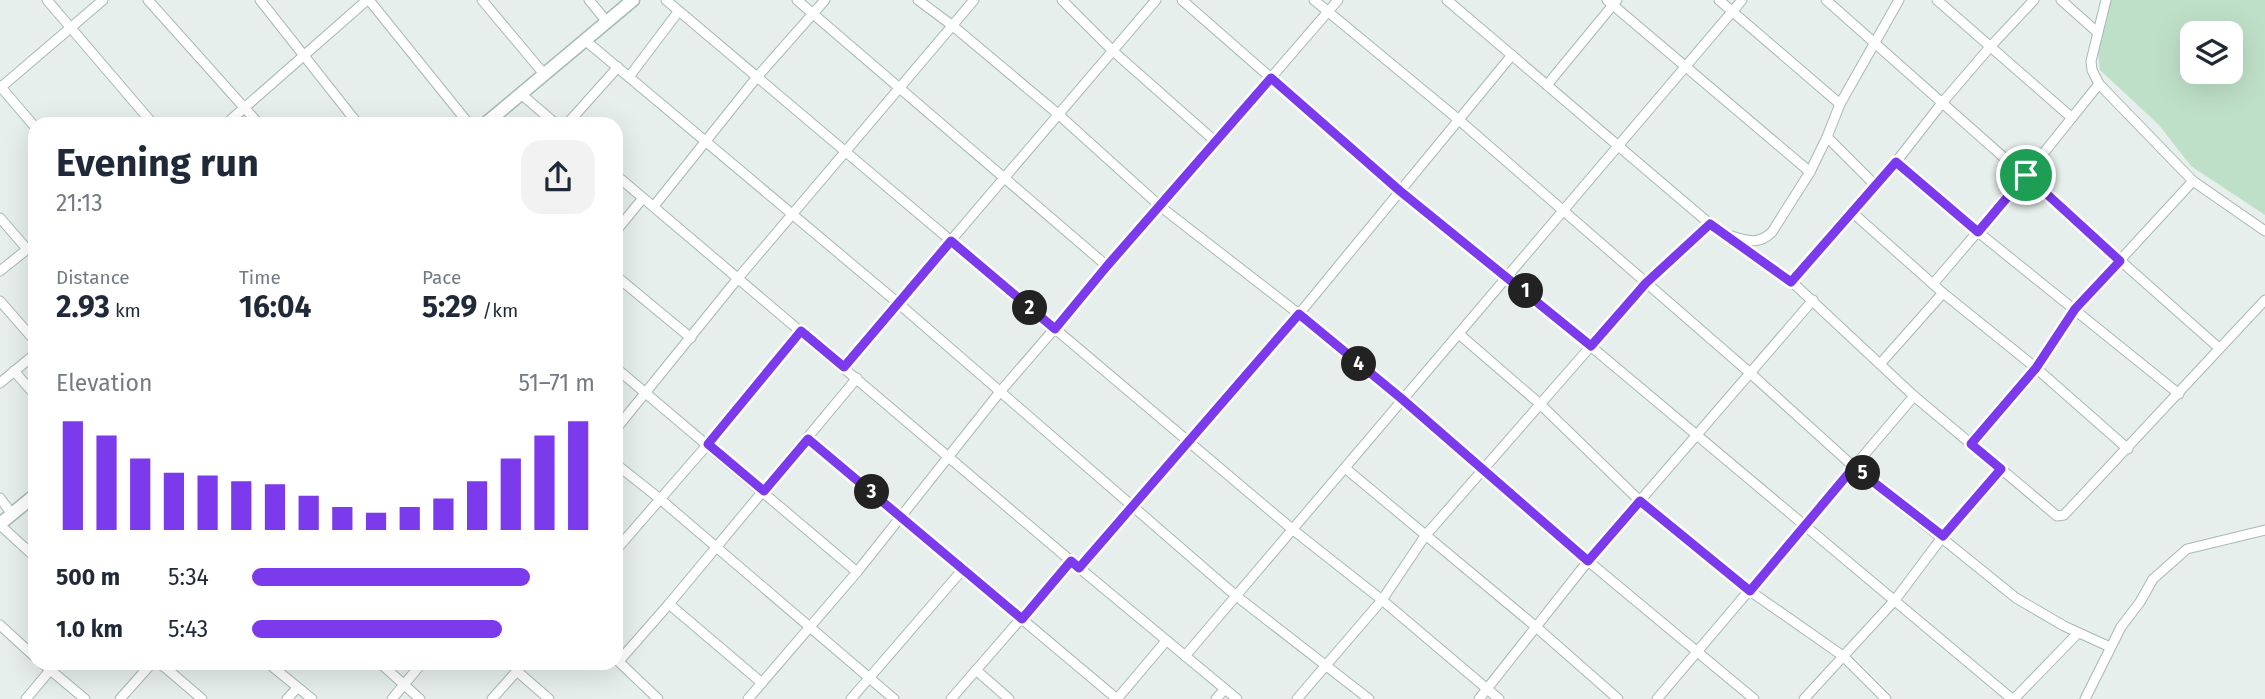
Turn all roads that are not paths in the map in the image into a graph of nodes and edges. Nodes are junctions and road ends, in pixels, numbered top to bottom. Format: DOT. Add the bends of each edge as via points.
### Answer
graph roads {
  1 [pos="47,0"];
  2 [pos="103,0"];
  3 [pos="148,0"];
  4 [pos="260,0"];
  5 [pos="368,0"];
  6 [pos="482,0"];
  7 [pos="589,0"];
  8 [pos="633,0"];
  9 [pos="666,0"];
  10 [pos="797,0"];
  11 [pos="825,0"];
  12 [pos="918,0"];
  13 [pos="975,0"];
  14 [pos="1062,0"];
  15 [pos="1156,0"];
  16 [pos="1182,0"];
  17 [pos="1314,0"];
  18 [pos="1338,0"];
  19 [pos="1447,0"];
  20 [pos="1719,0"];
  21 [pos="1742,0"];
  22 [pos="1826,0"];
  23 [pos="1899,0"];
  24 [pos="1937,0"];
  25 [pos="2034,0"];
  26 [pos="2061,0"];
  27 [pos="2106,0"];
  28 [pos="1612,2"];
  29 [pos="1328,11"];
  30 [pos="1732,11"];
  31 [pos="678,12"];
  32 [pos="813,13"];
  33 [pos="607,22"];
  34 [pos="953,26"];
  35 [pos="70,28"];
  36 [pos="2097,32"];
  37 [pos="586,41"];
  38 [pos="1875,44"];
  39 [pos="1990,47"];
  40 [pos="1113,51"];
  41 [pos="304,55"];
  42 [pos="1513,55"];
  43 [pos="618,67"];
  44 [pos="1685,67"];
  45 [pos="544,74"];
  46 [pos="629,77"];
  47 [pos="757,77"];
  48 [pos="1271,78"];
  49 [pos="2099,83"];
  50 [pos="1547,85"];
  51 [pos="0,87"];
  52 [pos="899,87"];
  53 [pos="521,94"];
  54 [pos="1942,103"];
  55 [pos="1840,104"];
  56 [pos="244,106"];
  57 [pos="1058,114"];
  58 [pos="147,117"];
  59 [pos="233,117"];
  60 [pos="254,117"];
  61 [pos="353,117"];
  62 [pos="464,117"];
  63 [pos="493,117"];
  64 [pos="547,117"];
  65 [pos="573,117"];
  66 [pos="2071,117"];
  67 [pos="28,119"];
  68 [pos="1459,120"];
  69 [pos="1827,137"];
  70 [pos="705,142"];
  71 [pos="1216,142"];
  72 [pos="1618,145"];
  73 [pos="846,150"];
  74 [pos="1896,162"];
  75 [pos="1810,172"];
  76 [pos="2026,175"];
  77 [pos="1005,177"];
  78 [pos="623,181"];
  79 [pos="2193,181"];
  80 [pos="1876,186"];
  81 [pos="1400,191"];
  82 [pos="643,198"];
  83 [pos="654,206"];
  84 [pos="1161,206"];
  85 [pos="1564,211"];
  86 [pos="1853,213"];
  87 [pos="792,215"];
  88 [pos="0,218"];
  89 [pos="623,222"];
  90 [pos="1710,224"];
  91 [pos="2265,231"];
  92 [pos="1978,232"];
  93 [pos="1727,235"];
  94 [pos="951,241"];
  95 [pos="28,243"];
  96 [pos="28,248"];
  97 [pos="2120,261"];
  98 [pos="1107,266"];
  99 [pos="0,271"];
  100 [pos="739,277"];
  101 [pos="1508,277"];
  102 [pos="623,282"];
  103 [pos="1791,282"];
  104 [pos="1646,283"];
  105 [pos="1933,284"];
  106 [pos="1943,293"];
  107 [pos="1813,300"];
  108 [pos="2265,300"];
  109 [pos="0,301"];
  110 [pos="898,303"];
  111 [pos="2075,309"];
  112 [pos="1299,314"];
  113 [pos="1055,329"];
  114 [pos="801,331"];
  115 [pos="28,333"];
  116 [pos="1459,334"];
  117 [pos="691,338"];
  118 [pos="1591,346"];
  119 [pos="2219,348"];
  120 [pos="28,360"];
  121 [pos="1880,364"];
  122 [pos="844,367"];
  123 [pos="2036,368"];
  124 [pos="14,371"];
  125 [pos="1749,372"];
  126 [pos="623,374"];
  127 [pos="857,378"];
  128 [pos="0,383"];
  129 [pos="28,387"];
  130 [pos="999,393"];
  131 [pos="646,394"];
  132 [pos="2179,394"];
  133 [pos="1914,396"];
  134 [pos="1402,399"];
  135 [pos="1540,404"];
  136 [pos="623,421"];
  137 [pos="1697,433"];
  138 [pos="808,439"];
  139 [pos="1189,441"];
  140 [pos="708,444"];
  141 [pos="1971,444"];
  142 [pos="2128,449"];
  143 [pos="948,456"];
  144 [pos="1854,467"];
  145 [pos="1345,468"];
  146 [pos="2001,469"];
  147 [pos="623,470"];
  148 [pos="1483,470"];
  149 [pos="764,491"];
  150 [pos="0,498"];
  151 [pos="660,499"];
  152 [pos="28,500"];
  153 [pos="1640,501"];
  154 [pos="1132,506"];
  155 [pos="12,513"];
  156 [pos="901,516"];
  157 [pos="0,525"];
  158 [pos="1805,526"];
  159 [pos="1293,529"];
  160 [pos="2265,530"];
  161 [pos="1425,536"];
  162 [pos="1943,536"];
  163 [pos="623,542"];
  164 [pos="716,547"];
  165 [pos="28,551"];
  166 [pos="1071,561"];
  167 [pos="1588,561"];
  168 [pos="964,568"];
  169 [pos="1079,568"];
  170 [pos="857,572"];
  171 [pos="1750,591"];
  172 [pos="1235,595"];
  173 [pos="1382,600"];
  174 [pos="1895,600"];
  175 [pos="669,604"];
  176 [pos="1022,619"];
  177 [pos="0,625"];
  178 [pos="1535,626"];
  179 [pos="809,627"];
  180 [pos="2078,633"];
  181 [pos="1166,641"];
  182 [pos="2110,647"];
  183 [pos="28,651"];
  184 [pos="1696,652"];
  185 [pos="623,654"];
  186 [pos="1185,656"];
  187 [pos="1843,656"];
  188 [pos="1327,664"];
  189 [pos="623,666"];
  190 [pos="50,670"];
  191 [pos="56,670"];
  192 [pos="146,670"];
  193 [pos="168,670"];
  194 [pos="276,670"];
  195 [pos="388,670"];
  196 [pos="416,670"];
  197 [pos="976,670"];
  198 [pos="517,672"];
  199 [pos="869,678"];
  200 [pos="762,683"];
  201 [pos="404,685"];
  202 [pos="297,688"];
  203 [pos="1225,689"];
  204 [pos="1487,689"];
  205 [pos="654,698"];
  206 [pos="26,699"];
  207 [pos="85,699"];
  208 [pos="120,699"];
  209 [pos="202,699"];
  210 [pos="287,699"];
  211 [pos="312,699"];
  212 [pos="392,699"];
  213 [pos="420,699"];
  214 [pos="492,699"];
  215 [pos="549,699"];
  216 [pos="748,699"];
  217 [pos="850,699"];
  218 [pos="894,699"];
  219 [pos="951,699"];
  220 [pos="1009,699"];
  221 [pos="1117,699"];
  222 [pos="1216,699"];
  223 [pos="1237,699"];
  224 [pos="1297,699"];
  225 [pos="1369,699"];
  226 [pos="1479,699"];
  227 [pos="1499,699"];
  228 [pos="1618,699"];
  229 [pos="1657,699"];
  230 [pos="1754,699"];
  231 [pos="1804,699"];
  232 [pos="1886,699"];
  233 [pos="2013,699"];
  234 [pos="2085,699"];
  1 -- 35 [label="street"];
  2 -- 35 [label="street"];
  3 -- 56 [label="street"];
  4 -- 41 [label="street"];
  5 -- 41 [label="street"];
  5 -- 62 [label="street"];
  6 -- 45 [label="street"];
  7 -- 33 [label="street"];
  8 -- 33 [label="street"];
  9 -- 31 [label="street"];
  10 -- 32 [label="street"];
  11 -- 32 [label="street"];
  12 -- 34 [label="street"];
  13 -- 34 [label="street"];
  14 -- 40 [label="street"];
  15 -- 40 [label="street"];
  16 -- 48 [label="street"];
  17 -- 29 [label="street"];
  18 -- 29 [label="street"];
  19 -- 42 [label="street"];
  20 -- 30 [label="street"];
  21 -- 30 [label="street"];
  22 -- 38 [label="street"];
  23 -- 38 [label="street"];
  24 -- 39 [label="street"];
  25 -- 39 [label="street"];
  26 -- 36 [label="street"];
  27 -- 36 [label="street"];
  28 -- 44 [label="street"];
  28 -- 50 [label="street"];
  29 -- 48 [label="street"];
  29 -- 68 [label="street"];
  30 -- 44 [label="street"];
  30 -- 55 [label="street"];
  31 -- 46 [label="street"];
  31 -- 47 [label="street"];
  32 -- 47 [label="street"];
  32 -- 52 [label="street"];
  33 -- 37 [label="street"];
  34 -- 52 [label="street"];
  34 -- 57 [label="street"];
  35 -- 51 [label="street"];
  35 -- 58 [label="street"];
  36 -- 49 [label="street" via="2091,61"];
  37 -- 43 [label="street"];
  37 -- 45 [label="street"];
  38 -- 54 [label="street"];
  38 -- 55 [label="street"];
  39 -- 54 [label="street"];
  39 -- 66 [label="street"];
  40 -- 57 [label="street"];
  40 -- 71 [label="street"];
  41 -- 56 [label="street"];
  41 -- 61 [label="street"];
  42 -- 50 [label="street"];
  42 -- 68 [label="street"];
  43 -- 46 [label="street"];
  43 -- 65 [label="street"];
  44 -- 72 [label="street"];
  44 -- 75 [label="street"];
  45 -- 53 [label="street"];
  46 -- 70 [label="street"];
  47 -- 70 [label="street"];
  47 -- 73 [label="street"];
  48 -- 71 [label="street"];
  48 -- 81 [label="street"];
  49 -- 66 [label="street"];
  49 -- 79 [label="street"];
  50 -- 72 [label="street"];
  51 -- 67 [label="street"];
  52 -- 73 [label="street"];
  52 -- 77 [label="street"];
  53 -- 63 [label="street"];
  53 -- 64 [label="street"];
  54 -- 74 [label="street"];
  54 -- 76 [label="street"];
  55 -- 69 [label="street"];
  56 -- 59 [label="street"];
  56 -- 60 [label="street"];
  57 -- 77 [label="street"];
  57 -- 84 [label="street"];
  66 -- 76 [label="street"];
  68 -- 81 [label="street"];
  68 -- 85 [label="street"];
  69 -- 75 [label="street"];
  69 -- 80 [label="street"];
  70 -- 83 [label="street"];
  70 -- 87 [label="street"];
  71 -- 84 [label="street"];
  72 -- 85 [label="street"];
  72 -- 90 [label="street"];
  73 -- 87 [label="street"];
  73 -- 94 [label="street"];
  74 -- 80 [label="street"];
  74 -- 92 [label="street"];
  75 -- 93 [label="street" via="1765,239 1757,242"];
  76 -- 92 [label="street"];
  76 -- 97 [label="street"];
  77 -- 94 [label="street"];
  77 -- 98 [label="street"];
  78 -- 82 [label="street"];
  79 -- 91 [label="street"];
  79 -- 97 [label="street"];
  80 -- 86 [label="street"];
  81 -- 101 [label="street"];
  81 -- 112 [label="street"];
  82 -- 83 [label="street"];
  82 -- 89 [label="street"];
  83 -- 100 [label="street"];
  84 -- 98 [label="street"];
  84 -- 112 [label="street"];
  85 -- 101 [label="street"];
  85 -- 104 [label="street"];
  86 -- 103 [label="street"];
  86 -- 105 [label="street"];
  87 -- 100 [label="street"];
  87 -- 110 [label="street"];
  88 -- 95 [label="street"];
  90 -- 93 [label="street"];
  90 -- 104 [label="street"];
  92 -- 105 [label="street"];
  92 -- 111 [label="street"];
  93 -- 103 [label="street"];
  94 -- 110 [label="street"];
  94 -- 113 [label="street"];
  96 -- 99 [label="street"];
  97 -- 111 [label="street"];
  97 -- 119 [label="street"];
  98 -- 113 [label="street"];
  100 -- 114 [label="street"];
  100 -- 117 [label="street"];
  101 -- 116 [label="street"];
  101 -- 118 [label="street"];
  102 -- 117 [label="street"];
  103 -- 107 [label="street"];
  104 -- 118 [label="street"];
  104 -- 125 [label="street"];
  105 -- 106 [label="street"];
  106 -- 121 [label="street"];
  106 -- 123 [label="street"];
  107 -- 121 [label="street"];
  107 -- 125 [label="street"];
  108 -- 119 [label="street"];
  109 -- 115 [label="street"];
  110 -- 122 [label="street"];
  110 -- 130 [label="street"];
  111 -- 123 [label="street"];
  111 -- 132 [label="street"];
  112 -- 134 [label="street"];
  112 -- 139 [label="street"];
  113 -- 130 [label="street"];
  113 -- 139 [label="street"];
  114 -- 122 [label="street"];
  114 -- 140 [label="street"];
  116 -- 134 [label="street"];
  116 -- 135 [label="street"];
  117 -- 131 [label="street"];
  118 -- 135 [label="street"];
  118 -- 137 [label="street"];
  119 -- 132 [label="street"];
  120 -- 124 [label="street"];
  121 -- 133 [label="street"];
  122 -- 127 [label="street"];
  123 -- 141 [label="street"];
  123 -- 142 [label="street"];
  124 -- 128 [label="street"];
  124 -- 129 [label="street"];
  125 -- 137 [label="street"];
  125 -- 144 [label="street"];
  126 -- 131 [label="street"];
  127 -- 138 [label="street"];
  127 -- 143 [label="street"];
  130 -- 143 [label="street"];
  130 -- 154 [label="street"];
  131 -- 136 [label="street"];
  131 -- 140 [label="street"];
  132 -- 142 [label="street"];
  133 -- 141 [label="street"];
  133 -- 144 [label="street"];
  134 -- 145 [label="street"];
  134 -- 148 [label="street"];
  135 -- 148 [label="street"];
  135 -- 153 [label="street"];
  137 -- 153 [label="street"];
  137 -- 158 [label="street"];
  138 -- 149 [label="street"];
  138 -- 156 [label="street"];
  139 -- 154 [label="street"];
  139 -- 159 [label="street"];
  140 -- 149 [label="street"];
  140 -- 151 [label="street"];
  141 -- 146 [label="street"];
  142 -- 146 [label="street" via="2061,516"];
  143 -- 156 [label="street"];
  143 -- 166 [label="street"];
  144 -- 158 [label="street"];
  144 -- 162 [label="street"];
  145 -- 159 [label="street"];
  145 -- 161 [label="street"];
  146 -- 162 [label="street"];
  147 -- 151 [label="street"];
  148 -- 161 [label="street"];
  148 -- 167 [label="street"];
  149 -- 164 [label="street"];
  149 -- 170 [label="street"];
  150 -- 155 [label="street"];
  151 -- 163 [label="street"];
  151 -- 164 [label="street"];
  152 -- 155 [label="street"];
  153 -- 167 [label="street"];
  153 -- 171 [label="street"];
  154 -- 169 [label="street"];
  154 -- 172 [label="street"];
  155 -- 157 [label="street"];
  156 -- 168 [label="street"];
  156 -- 170 [label="street"];
  157 -- 165 [label="street"];
  158 -- 171 [label="street"];
  158 -- 174 [label="street"];
  159 -- 172 [label="street"];
  159 -- 173 [label="street"];
  160 -- 182 [label="street" via="2187,549 2153,579"];
  161 -- 173 [label="street"];
  161 -- 178 [label="street"];
  162 -- 174 [label="street"];
  162 -- 180 [label="street" via="2017,598"];
  164 -- 175 [label="street"];
  164 -- 179 [label="street"];
  166 -- 169 [label="street"];
  166 -- 176 [label="street"];
  167 -- 178 [label="street"];
  167 -- 184 [label="street"];
  168 -- 176 [label="street"];
  168 -- 199 [label="street"];
  169 -- 181 [label="street"];
  170 -- 179 [label="street"];
  171 -- 184 [label="street"];
  171 -- 187 [label="street"];
  172 -- 186 [label="street"];
  172 -- 188 [label="street"];
  173 -- 188 [label="street"];
  173 -- 204 [label="street"];
  174 -- 187 [label="street"];
  174 -- 233 [label="street"];
  175 -- 185 [label="street"];
  175 -- 200 [label="street"];
  176 -- 197 [label="street"];
  176 -- 221 [label="street"];
  177 -- 183 [label="street"];
  178 -- 204 [label="street"];
  178 -- 228 [label="street"];
  179 -- 199 [label="street"];
  179 -- 200 [label="street"];
  180 -- 182 [label="street"];
  180 -- 233 [label="street"];
  181 -- 186 [label="street"];
  181 -- 221 [label="street"];
  182 -- 234 [label="street"];
  184 -- 229 [label="street"];
  184 -- 230 [label="street"];
  186 -- 203 [label="street"];
  187 -- 231 [label="street"];
  187 -- 232 [label="street"];
  188 -- 224 [label="street"];
  188 -- 225 [label="street"];
  189 -- 205 [label="street"];
  190 -- 206 [label="street"];
  191 -- 207 [label="street"];
  192 -- 208 [label="street"];
  193 -- 209 [label="street"];
  194 -- 202 [label="street"];
  195 -- 201 [label="street"];
  196 -- 201 [label="street"];
  197 -- 219 [label="street"];
  197 -- 220 [label="street"];
  198 -- 214 [label="street"];
  198 -- 215 [label="street"];
  199 -- 217 [label="street"];
  199 -- 218 [label="street"];
  200 -- 216 [label="street"];
  201 -- 212 [label="street"];
  201 -- 213 [label="street"];
  202 -- 210 [label="street"];
  202 -- 211 [label="street"];
  203 -- 222 [label="street"];
  203 -- 223 [label="street"];
  204 -- 226 [label="street"];
  204 -- 227 [label="street"];
}
